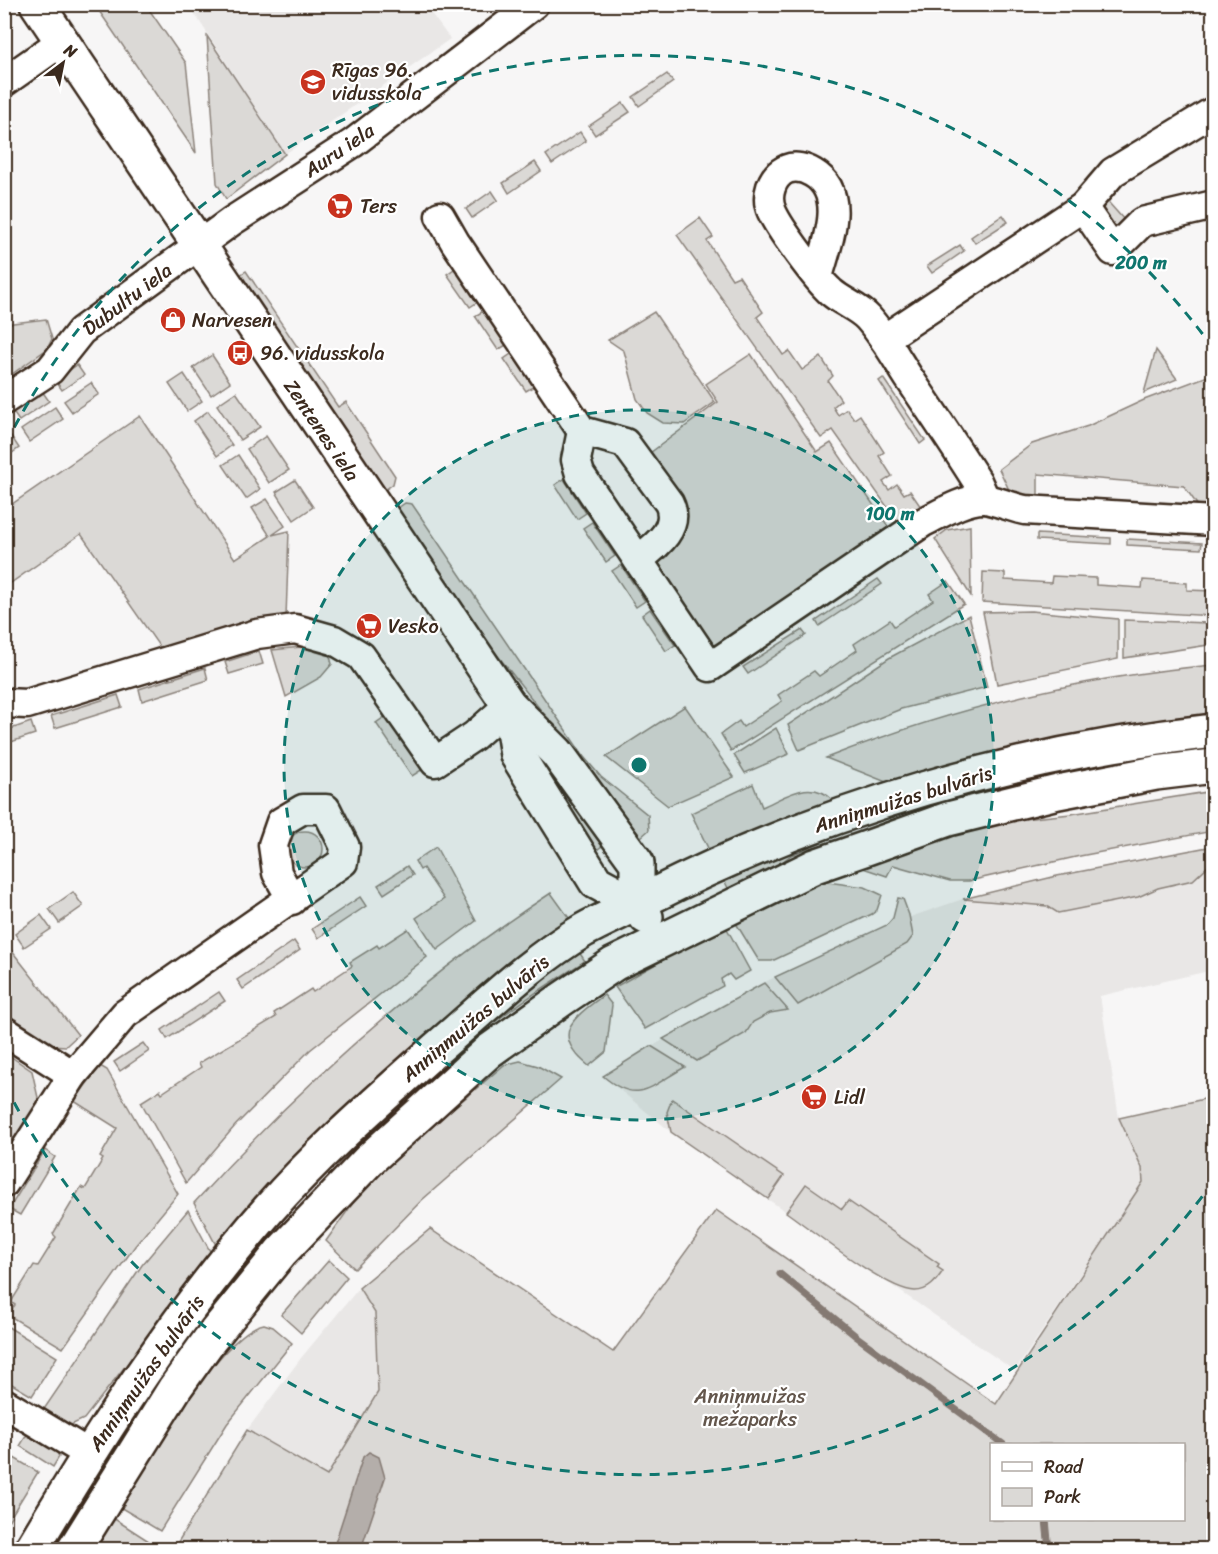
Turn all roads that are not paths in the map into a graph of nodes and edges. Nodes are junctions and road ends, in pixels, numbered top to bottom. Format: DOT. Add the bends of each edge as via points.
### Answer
graph roads {
  1 [pos="37,4"];
  2 [pos="534,4"];
  3 [pos="62,42"];
  4 [pos="4,82"];
  5 [pos="1209,121"];
  6 [pos="1214,205"];
  7 [pos="1083,207"];
  8 [pos="440,216"];
  9 [pos="197,246"];
  10 [pos="818,277"];
  11 [pos="884,339"];
  12 [pos="4,400"];
  13 [pos="582,431"];
  14 [pos="985,499"];
  15 [pos="1214,521"];
  16 [pos="638,560"];
  17 [pos="4,703"];
  18 [pos="509,705"];
  19 [pos="1214,730"];
  20 [pos="1214,766"];
  21 [pos="848,814"];
  22 [pos="864,849"];
  23 [pos="292,900"];
  24 [pos="637,904"];
  25 [pos="661,942"];
  26 [pos="4,1031"];
  27 [pos="409,1073"];
  28 [pos="73,1074"];
  29 [pos="436,1101"];
  30 [pos="6,1176"];
  31 [pos="4,1403"];
  32 [pos="89,1454"];
  33 [pos="31,1550"];
  34 [pos="74,1550"];
  1 -- 3 [label="street, Zentenes iela"];
  2 -- 9 [label="street, Auru iela" via="352,144"];
  3 -- 4 [label="street"];
  3 -- 9 [label="street, Zentenes iela"];
  5 -- 7 [label="street" via="1113,172"];
  6 -- 7 [label="street" via="1142,222 1113,251"];
  7 -- 11 [label="street"];
  8 -- 13 [label="street"];
  9 -- 12 [label="street, Dubultu iela" via="81,331 50,370"];
  9 -- 18 [label="street, Zentenes iela"];
  10 -- 11 [label="street" via="829,291 866,316"];
  11 -- 14 [label="street"];
  13 -- 16 [label="street" via="576,460 578,470"];
  13 -- 16 [label="street" via="625,443 672,509 666,534"];
  14 -- 15 [label="street" via="1025,510"];
  14 -- 16 [label="street" via="952,508 922,523 710,667"];
  17 -- 18 [label="street" via="27,704 257,634 296,629 334,640 362,656 435,762 474,736"];
  18 -- 24 [label="street, Zentenes iela" via="557,753 637,863"];
  18 -- 24 [label="street, Zentenes iela" via="517,755 596,882"];
  19 -- 21 [label="street, Anniņmuižas bulvāris" via="1042,757"];
  20 -- 22 [label="street, Anniņmuižas bulvāris" via="1058,792 948,819"];
  21 -- 22 [label="street" via="870,815 881,825 880,835"];
  21 -- 24 [label="street, Anniņmuižas bulvāris" via="711,866"];
  22 -- 25 [label="street, Anniņmuižas bulvāris" via="815,866"];
  23 -- 28 [label="street" via="125,1014"];
  24 -- 25 [label="street, Zentenes iela"];
  24 -- 27 [label="street, Anniņmuižas bulvāris" via="585,930 550,954 495,996"];
  25 -- 29 [label="street, Anniņmuižas bulvāris" via="614,964 539,1014 489,1051"];
  26 -- 28 [label="street"];
  27 -- 29 [label="street" via="398,1094 400,1104 414,1109"];
  27 -- 32 [label="street, Anniņmuižas bulvāris" via="269,1209 171,1334"];
  28 -- 30 [label="street"];
  29 -- 34 [label="street, Anniņmuižas bulvāris" via="327,1202 230,1314 175,1388"];
  31 -- 32 [label="street"];
  32 -- 33 [label="street, Anniņmuižas bulvāris"];
}
